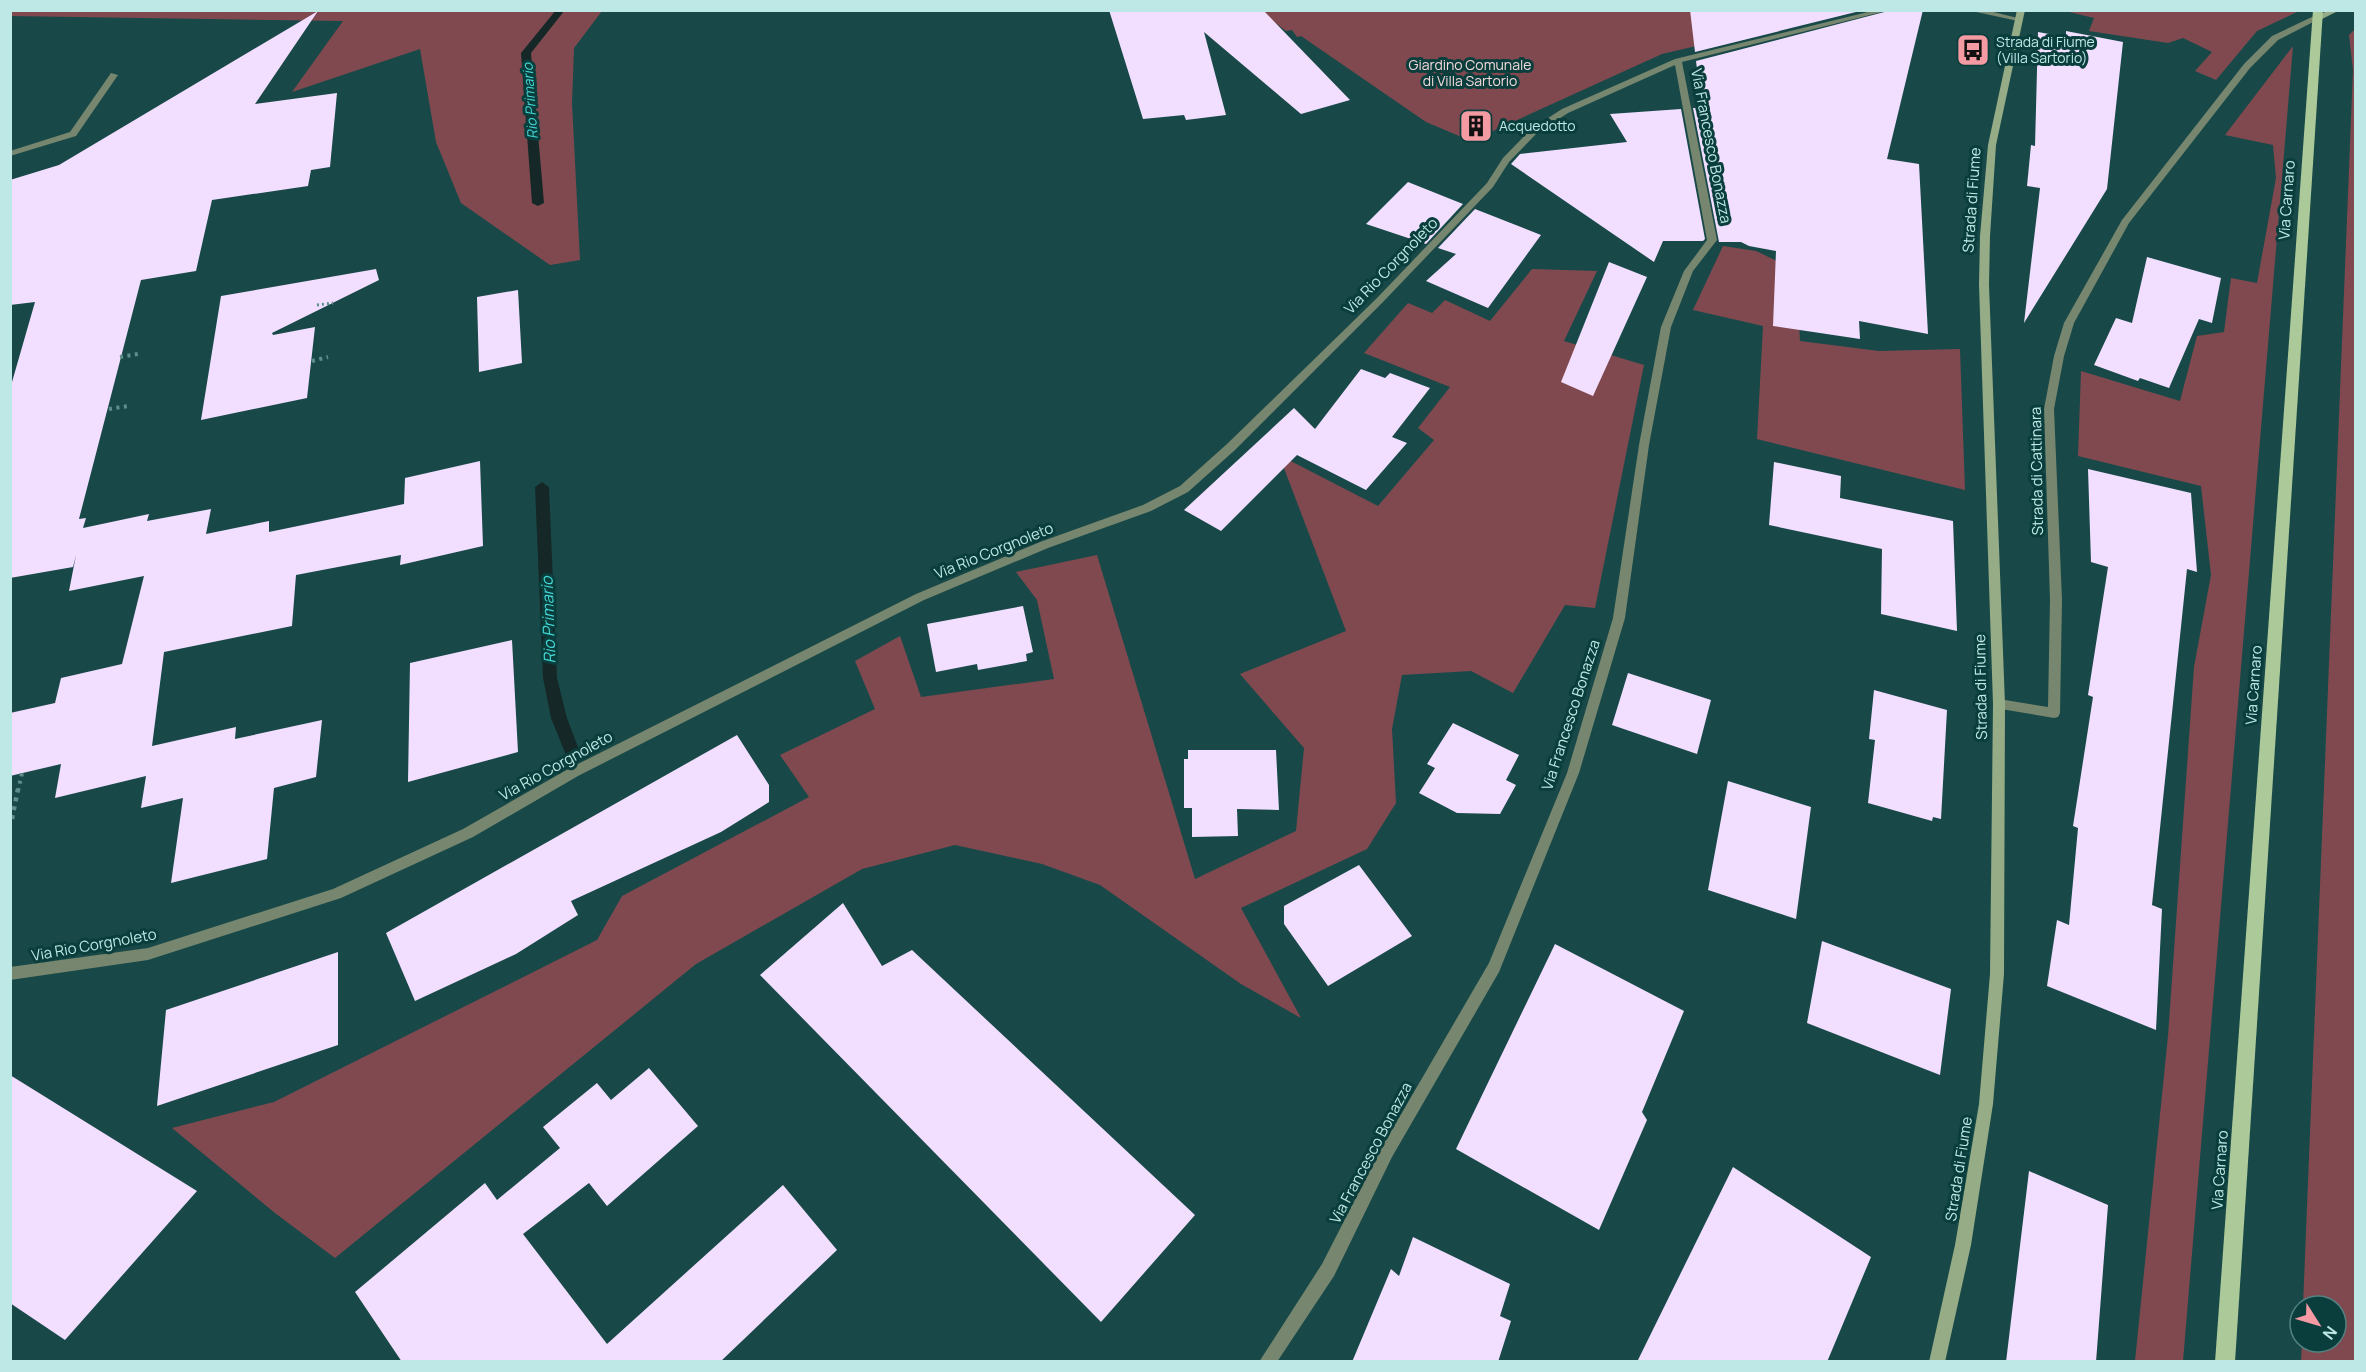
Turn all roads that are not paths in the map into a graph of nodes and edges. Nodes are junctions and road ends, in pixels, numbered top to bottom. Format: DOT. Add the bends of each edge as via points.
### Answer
graph roads {
  1 [pos="1887,10"];
  2 [pos="1970,10"];
  3 [pos="2337,10"];
  4 [pos="2317,14"];
  5 [pos="2019,15"];
  6 [pos="1678,61"];
  7 [pos="114,75"];
  8 [pos="10,154"];
  9 [pos="1999,704"];
  10 [pos="10,974"];
  11 [pos="1267,1362"];
  12 [pos="1937,1362"];
  13 [pos="2225,1362"];
  1 -- 6 [label="street, Via Rio Corgnoleto"];
  2 -- 5 [label="street"];
  3 -- 4 [label="main road"];
  4 -- 9 [label="street, Strada di Cattinara" via="2275,38 2247,66 2126,222 2069,322 2049,409 2056,600 2054,713"];
  4 -- 13 [label="main road, Via Carnaro"];
  5 -- 9 [label="main road, Strada di Fiume" via="1992,145 1984,236"];
  6 -- 10 [label="street, Via Rio Corgnoleto" via="1565,111 1534,131 1506,160 1490,185 1380,300 1184,489 920,597 573,772 468,833 336,894 148,954"];
  6 -- 11 [label="street, Via Francesco Bonazza" via="1712,240 1689,271 1666,327 1619,618 1573,773 1494,967 1387,1152 1328,1270"];
  7 -- 8 [label="street" via="73,134"];
  9 -- 12 [label="main road, Strada di Fiume" via="1997,974 1986,1104 1963,1245"];
}
